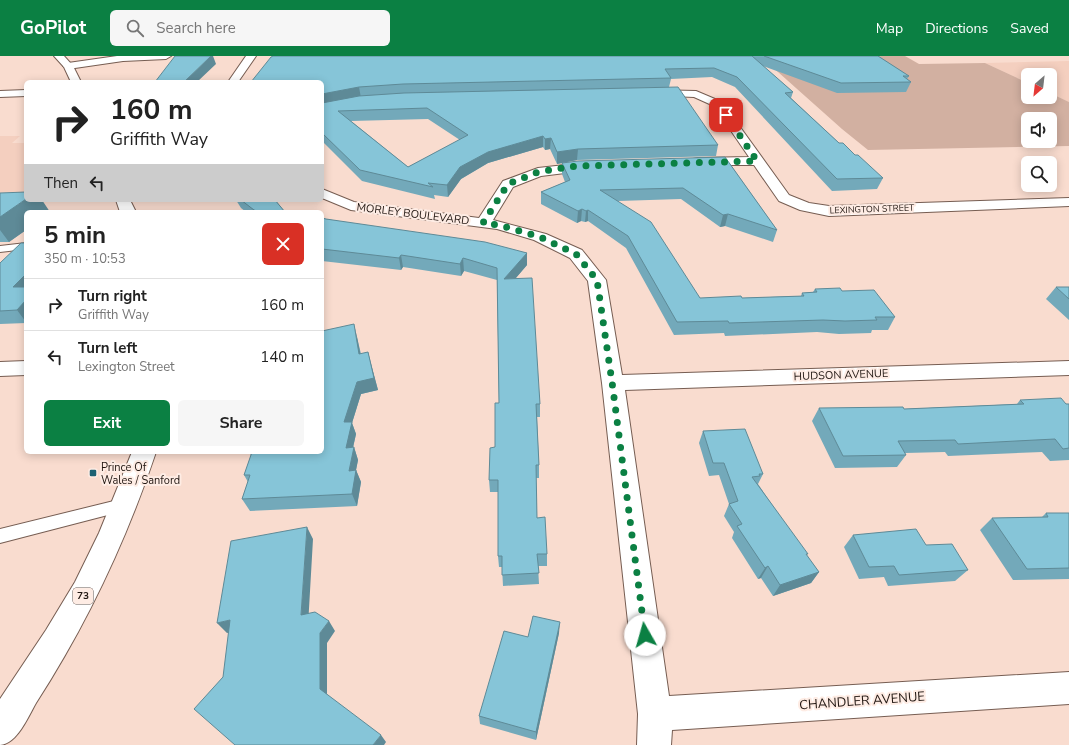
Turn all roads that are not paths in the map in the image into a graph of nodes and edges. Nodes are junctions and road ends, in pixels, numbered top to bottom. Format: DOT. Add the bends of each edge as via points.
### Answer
graph roads {
  1 [pos="59,56"];
  2 [pos="166,56"];
  3 [pos="251,56"];
  4 [pos="68,66"];
  5 [pos="75,80"];
  6 [pos="234,80"];
  7 [pos="24,93"];
  8 [pos="643,93"];
  9 [pos="0,94"];
  10 [pos="757,161"];
  11 [pos="686,163"];
  12 [pos="608,165"];
  13 [pos="324,194"];
  14 [pos="1069,202"];
  15 [pos="483,223"];
  16 [pos="24,246"];
  17 [pos="0,249"];
  18 [pos="24,368"];
  19 [pos="1069,368"];
  20 [pos="0,369"];
  21 [pos="612,382"];
  22 [pos="143,454"];
  23 [pos="126,504"];
  24 [pos="0,536"];
  25 [pos="1069,688"];
  26 [pos="0,729"];
  27 [pos="654,729"];
  1 -- 4 [label="street"];
  2 -- 4 [label="street" via="123,58"];
  3 -- 6 [label="street"];
  4 -- 5 [label="street"];
  7 -- 9 [label="street"];
  8 -- 10 [label="street, LEXINGTON STREET" via="696,94 718,104"];
  10 -- 11 [label="street"];
  10 -- 14 [label="street, LEXINGTON STREET" via="784,198 805,207 829,211"];
  12 -- 15 [label="street" via="576,166 538,172 508,184"];
  13 -- 15 [label="street, MORLEY BOULEVARD" via="351,206"];
  15 -- 21 [label="street, MORLEY BOULEVARD" via="540,237 576,254 597,280"];
  16 -- 17 [label="lane"];
  18 -- 20 [label="street"];
  19 -- 21 [label="street, HUDSON AVENUE"];
  21 -- 27 [label="street, MORLEY BOULEVARD"];
  22 -- 23 [label="street, 73"];
  23 -- 24 [label="lane"];
  23 -- 26 [label="street, 73" via="75,611 47,659"];
  25 -- 27 [label="street, CHANDLER AVENUE"];
}
